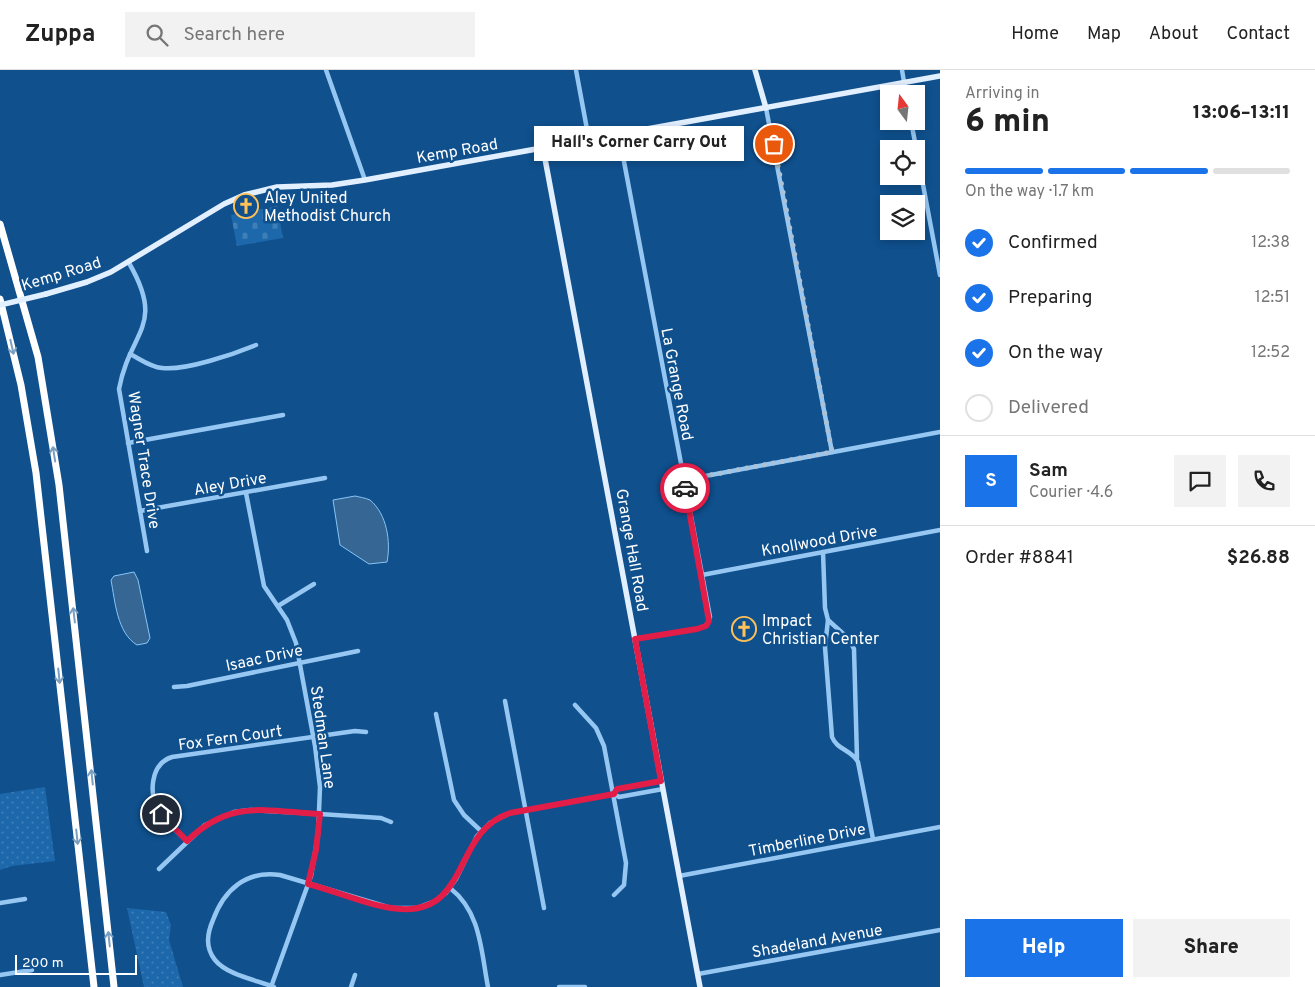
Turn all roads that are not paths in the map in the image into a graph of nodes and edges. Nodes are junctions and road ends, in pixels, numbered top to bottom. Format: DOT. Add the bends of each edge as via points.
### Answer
graph roads {
  1 [pos="326,70"];
  2 [pos="576,70"];
  3 [pos="755,70"];
  4 [pos="902,70"];
  5 [pos="940,76"];
  6 [pos="904,83"];
  7 [pos="766,108"];
  8 [pos="913,130"];
  9 [pos="619,135"];
  10 [pos="590,140"];
  11 [pos="543,148"];
  12 [pos="365,180"];
  13 [pos="0,224"];
  14 [pos="129,263"];
  15 [pos="940,275"];
  16 [pos="0,299"];
  17 [pos="0,305"];
  18 [pos="256,345"];
  19 [pos="130,354"];
  20 [pos="283,415"];
  21 [pos="940,432"];
  22 [pos="128,443"];
  23 [pos="832,452"];
  24 [pos="325,478"];
  25 [pos="684,480"];
  26 [pos="246,493"];
  27 [pos="140,511"];
  28 [pos="940,530"];
  29 [pos="148,551"];
  30 [pos="823,552"];
  31 [pos="702,574"];
  32 [pos="314,584"];
  33 [pos="278,606"];
  34 [pos="828,620"];
  35 [pos="635,639"];
  36 [pos="358,651"];
  37 [pos="300,662"];
  38 [pos="174,687"];
  39 [pos="505,701"];
  40 [pos="575,705"];
  41 [pos="436,714"];
  42 [pos="366,732"];
  43 [pos="314,738"];
  44 [pos="858,762"];
  45 [pos="661,781"];
  46 [pos="663,789"];
  47 [pos="614,794"];
  48 [pos="526,810"];
  49 [pos="320,814"];
  50 [pos="391,822"];
  51 [pos="940,828"];
  52 [pos="481,831"];
  53 [pos="873,839"];
  54 [pos="187,841"];
  55 [pos="158,868"];
  56 [pos="678,876"];
  57 [pos="308,884"];
  58 [pos="450,888"];
  59 [pos="614,895"];
  60 [pos="25,898"];
  61 [pos="0,903"];
  62 [pos="544,908"];
  63 [pos="940,930"];
  64 [pos="32,970"];
  65 [pos="698,974"];
  66 [pos="0,975"];
  67 [pos="355,975"];
  68 [pos="94,987"];
  69 [pos="114,987"];
  70 [pos="272,987"];
  71 [pos="350,987"];
  72 [pos="488,987"];
  73 [pos="559,987"];
  74 [pos="577,987"];
  75 [pos="585,987"];
  76 [pos="700,987"];
  1 -- 12 [label="street"];
  2 -- 10 [label="street"];
  3 -- 7 [label="main road"];
  4 -- 6 [label="street"];
  5 -- 6 [label="main road, Kemp Road"];
  6 -- 7 [label="main road, Kemp Road"];
  7 -- 9 [label="main road, Kemp Road"];
  7 -- 23 [label="street"];
  8 -- 15 [label="street"];
  9 -- 10 [label="main road, Kemp Road"];
  9 -- 25 [label="street, La Grange Road"];
  10 -- 11 [label="main road, Kemp Road"];
  11 -- 12 [label="main road, Kemp Road"];
  11 -- 35 [label="main road, Grange Hall Road"];
  12 -- 14 [label="main road, Kemp Road" via="277,187 244,195"];
  69 -- 13 [label="highway, one-way" via="59,485 38,357"];
  14 -- 17 [label="main road, Kemp Road, bridge" via="87,282"];
  14 -- 19 [label="street, Wagner Trace Drive" via="143,290 146,312 140,335"];
  16 -- 68 [label="highway, one-way" via="36,472"];
  18 -- 19 [label="street" via="229,357 170,369 154,366"];
  19 -- 22 [label="street, Wagner Trace Drive" via="119,389"];
  20 -- 22 [label="street"];
  21 -- 23 [label="street"];
  22 -- 27 [label="street, Wagner Trace Drive"];
  23 -- 25 [label="street"];
  24 -- 26 [label="street, Aley Drive"];
  25 -- 31 [label="street, La Grange Road"];
  26 -- 27 [label="street, Aley Drive"];
  26 -- 33 [label="street, Stedman Lane" via="264,586"];
  27 -- 29 [label="street, Wagner Trace Drive"];
  28 -- 30 [label="street, Knollwood Drive"];
  30 -- 31 [label="street, Knollwood Drive"];
  30 -- 34 [label="street"];
  31 -- 35 [label="street, La Grange Road" via="710,617 707,624 697,629"];
  32 -- 33 [label="street"];
  33 -- 37 [label="street, Stedman Lane" via="293,632"];
  34 -- 44 [label="street" via="853,646"];
  34 -- 44 [label="street" via="824,647 832,737 835,744"];
  35 -- 45 [label="main road, Grange Hall Road"];
  36 -- 37 [label="street, Isaac Drive"];
  37 -- 38 [label="street, Isaac Drive"];
  37 -- 43 [label="street, Stedman Lane"];
  39 -- 48 [label="street"];
  40 -- 47 [label="street" via="603,741"];
  41 -- 52 [label="street" via="454,800"];
  42 -- 43 [label="street, Fox Fern Court"];
  43 -- 49 [label="street, Stedman Lane"];
  43 -- 54 [label="street, Fox Fern Court" via="162,762 153,776 157,806"];
  44 -- 53 [label="street"];
  45 -- 46 [label="main road, Grange Hall Road"];
  45 -- 47 [label="street" via="617,789"];
  46 -- 47 [label="street" via="618,797"];
  46 -- 56 [label="main road, Grange Hall Road"];
  47 -- 48 [label="street"];
  47 -- 59 [label="street" via="626,866 624,885"];
  48 -- 52 [label="street" via="500,817"];
  48 -- 62 [label="street"];
  49 -- 50 [label="street" via="381,818"];
  49 -- 54 [label="street" via="234,812 209,822"];
  49 -- 57 [label="street, Stedman Lane"];
  51 -- 53 [label="street, Timberline Drive"];
  52 -- 58 [label="street"];
  53 -- 56 [label="street, Timberline Drive"];
  54 -- 55 [label="street"];
  56 -- 65 [label="main road, Grange Hall Road"];
  57 -- 58 [label="street" via="403,910 427,905"];
  57 -- 70 [label="street, Stedman Lane"];
  57 -- 70 [label="street" via="272,874 250,877 224,896 210,928 209,948 219,964"];
  58 -- 72 [label="street" via="465,901 475,918"];
  60 -- 61 [label="street"];
  63 -- 65 [label="street, Shadeland Avenue"];
  64 -- 66 [label="street"];
  65 -- 76 [label="main road, Grange Hall Road"];
  67 -- 71 [label="street"];
  73 -- 74 [label="street"];
  74 -- 75 [label="street"];
}
